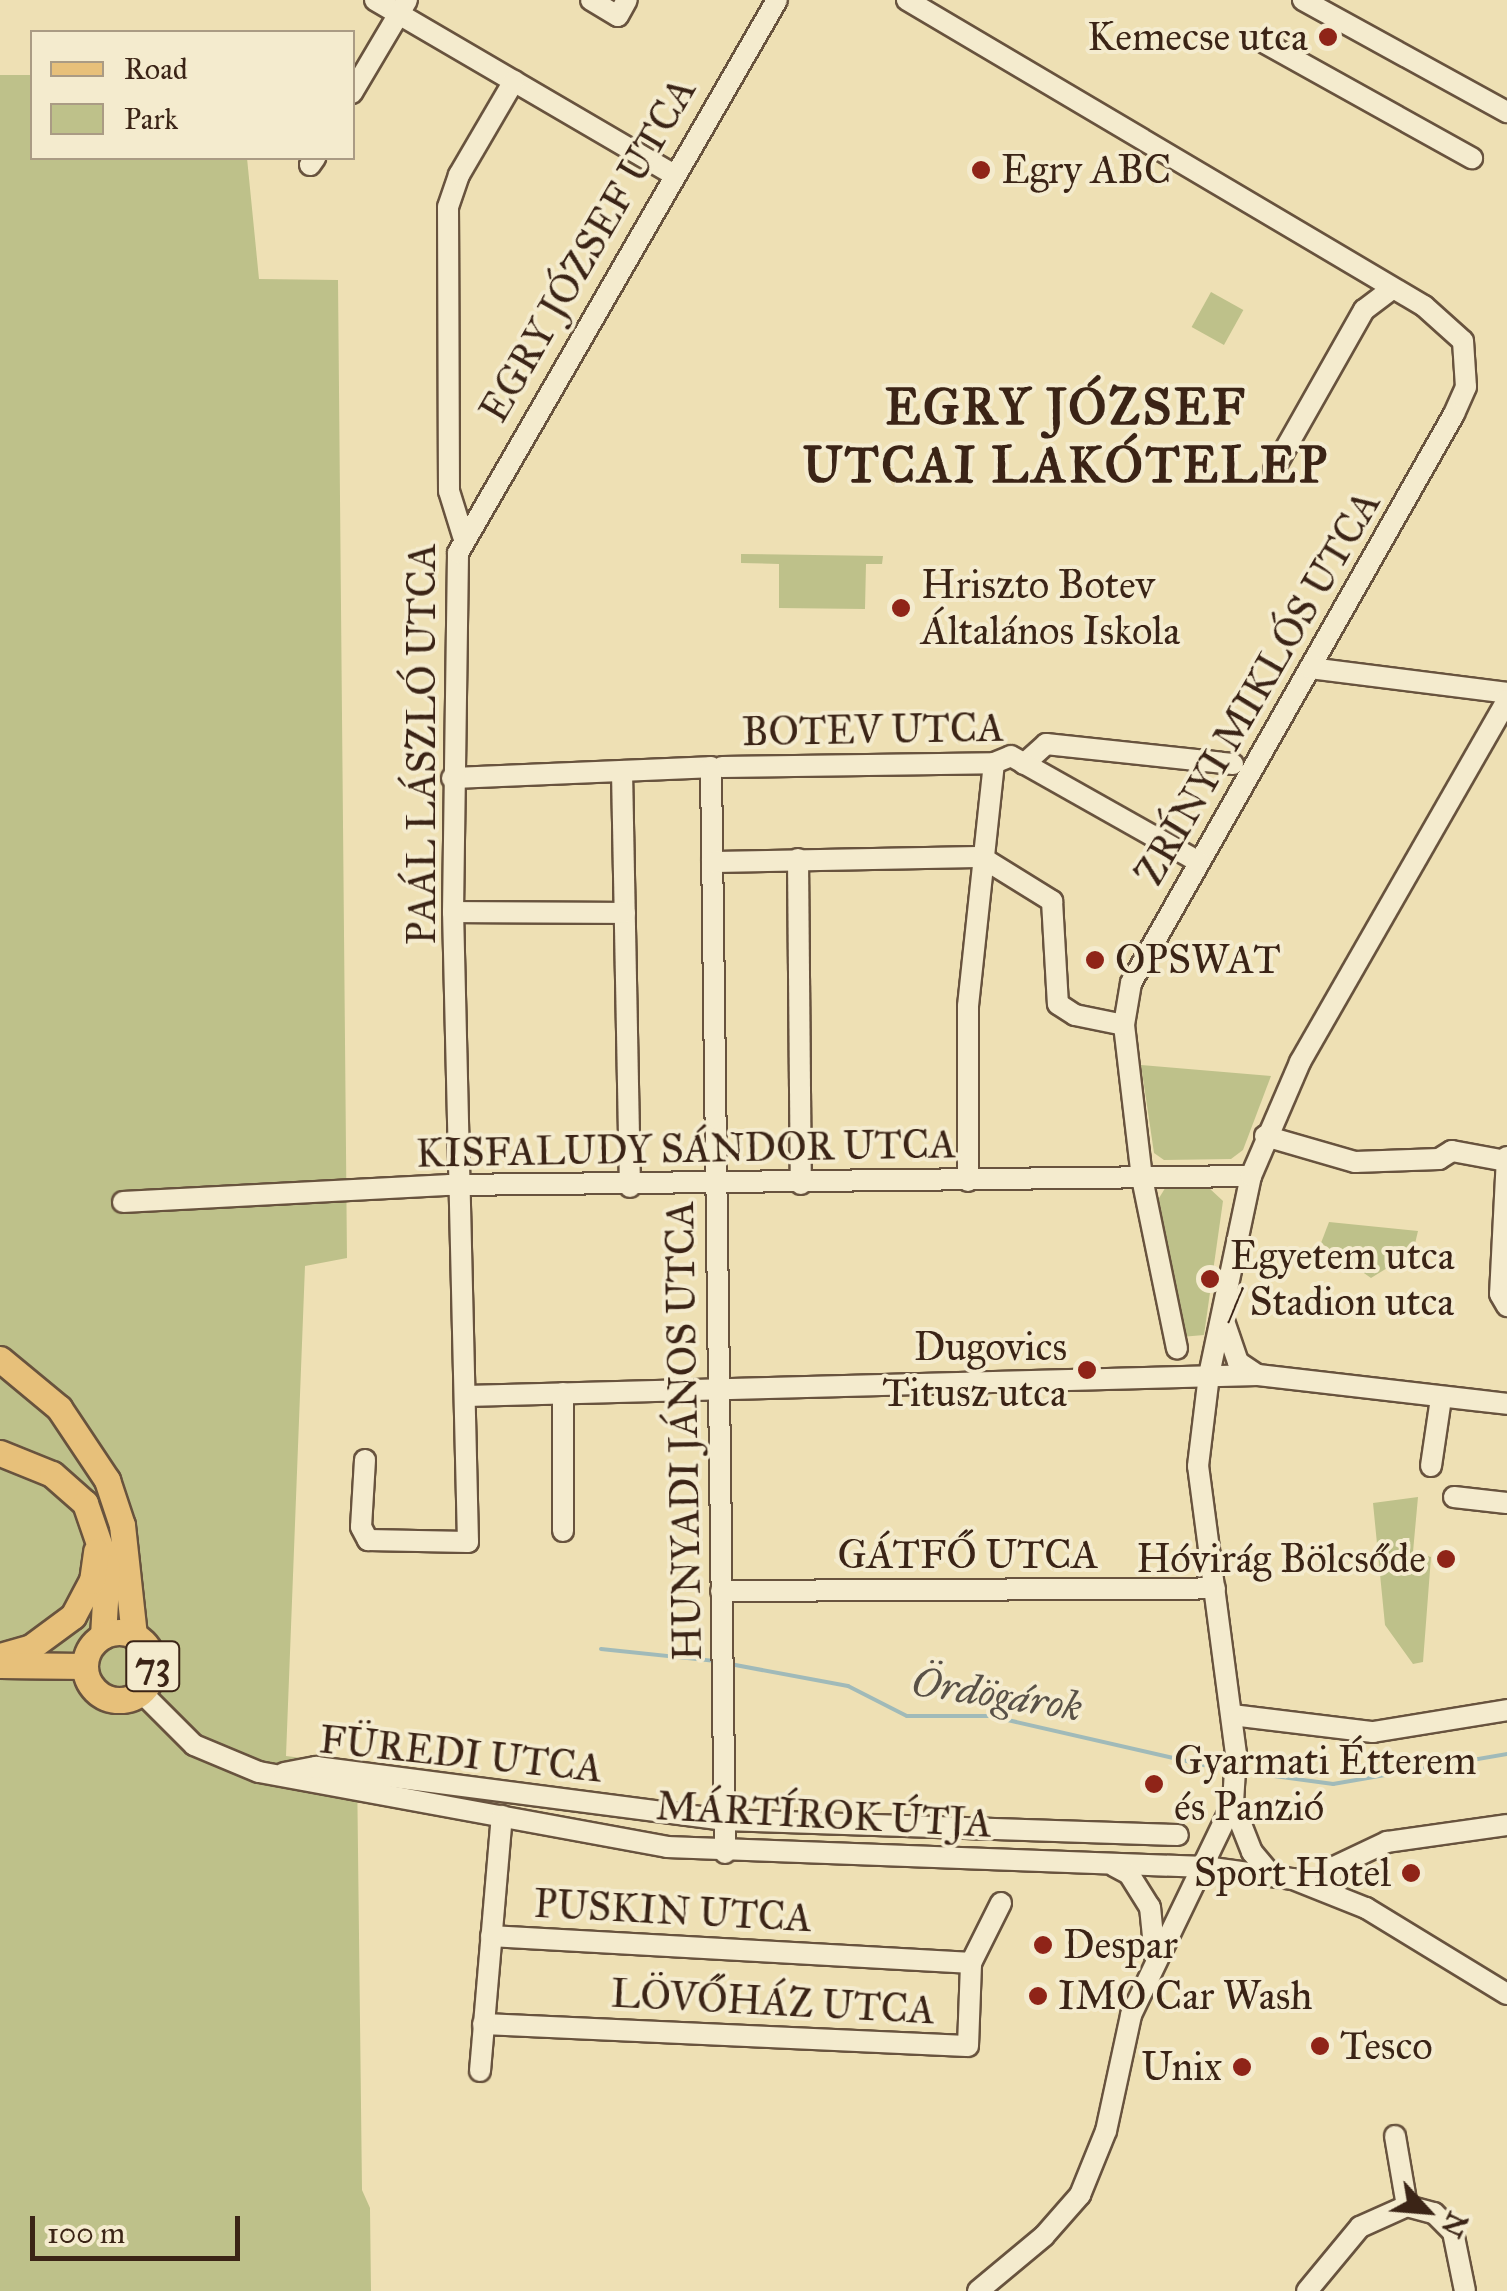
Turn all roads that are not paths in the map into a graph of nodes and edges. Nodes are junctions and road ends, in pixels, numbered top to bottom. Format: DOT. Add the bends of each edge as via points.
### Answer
graph roads {
  1 [pos="375,0"];
  2 [pos="591,0"];
  3 [pos="627,0"];
  4 [pos="777,0"];
  5 [pos="906,0"];
  6 [pos="1303,0"];
  7 [pos="403,7"];
  8 [pos="1265,43"];
  9 [pos="514,81"];
  10 [pos="355,88"];
  11 [pos="1507,112"];
  12 [pos="1472,158"];
  13 [pos="672,174"];
  14 [pos="1393,288"];
  15 [pos="1274,470"];
  16 [pos="463,536"];
  17 [pos="1310,668"];
  18 [pos="1507,696"];
  19 [pos="994,763"];
  20 [pos="1024,764"];
  21 [pos="1233,764"];
  22 [pos="717,767"];
  23 [pos="622,771"];
  24 [pos="452,778"];
  25 [pos="980,857"];
  26 [pos="798,859"];
  27 [pos="712,862"];
  28 [pos="1199,862"];
  29 [pos="453,912"];
  30 [pos="625,913"];
  31 [pos="1124,1025"];
  32 [pos="1265,1136"];
  33 [pos="1506,1159"];
  34 [pos="1251,1176"];
  35 [pos="1142,1178"];
  36 [pos="968,1181"];
  37 [pos="802,1184"];
  38 [pos="716,1185"];
  39 [pos="461,1186"];
  40 [pos="630,1187"];
  41 [pos="1504,1197"];
  42 [pos="123,1202"];
  43 [pos="1507,1306"];
  44 [pos="1223,1313"];
  45 [pos="1177,1348"];
  46 [pos="0,1359"];
  47 [pos="1209,1375"];
  48 [pos="1258,1375"];
  49 [pos="719,1389"];
  50 [pos="563,1393"];
  51 [pos="466,1396"];
  52 [pos="1441,1398"];
  53 [pos="1507,1404"];
  54 [pos="0,1452"];
  55 [pos="365,1460"];
  56 [pos="1430,1466"];
  57 [pos="1454,1496"];
  58 [pos="1507,1503"];
  59 [pos="94,1520"];
  60 [pos="563,1530"];
  61 [pos="1215,1588"];
  62 [pos="721,1591"];
  63 [pos="103,1636"];
  64 [pos="134,1636"];
  65 [pos="0,1656"];
  66 [pos="0,1665"];
  67 [pos="85,1666"];
  68 [pos="141,1692"];
  69 [pos="1507,1710"];
  70 [pos="1232,1715"];
  71 [pos="275,1775"];
  72 [pos="1233,1804"];
  73 [pos="502,1816"];
  74 [pos="724,1820"];
  75 [pos="1507,1826"];
  76 [pos="1178,1835"];
  77 [pos="724,1853"];
  78 [pos="1110,1864"];
  79 [pos="1206,1868"];
  80 [pos="1272,1876"];
  81 [pos="1326,1890"];
  82 [pos="1001,1903"];
  83 [pos="492,1936"];
  84 [pos="1155,1958"];
  85 [pos="972,1964"];
  86 [pos="1507,1994"];
  87 [pos="483,2024"];
  88 [pos="480,2070"];
  89 [pos="1394,2136"];
  90 [pos="1407,2206"];
  91 [pos="978,2291"];
  92 [pos="1307,2291"];
  93 [pos="1465,2291"];
  1 -- 7 [label="street"];
  2 -- 3 [label="street" via="618,16"];
  4 -- 13 [label="street, EGRY JÓZSEF UTCA"];
  5 -- 14 [label="street"];
  6 -- 11 [label="street"];
  7 -- 9 [label="street"];
  7 -- 10 [label="street"];
  8 -- 12 [label="street"];
  9 -- 13 [label="street"];
  9 -- 16 [label="street, PAÁL LÁSZLÓ UTCA" via="459,174 448,207 449,492"];
  13 -- 16 [label="street, EGRY JÓZSEF UTCA"];
  14 -- 15 [label="street" via="1364,310"];
  14 -- 17 [label="street, ZRÍNYI MIKLÓS UTCA" via="1446,324 1463,341 1467,362 1454,414"];
  16 -- 24 [label="street, PAÁL LÁSZLÓ UTCA" via="454,574"];
  17 -- 18 [label="street"];
  17 -- 28 [label="street, ZRÍNYI MIKLÓS UTCA"];
  18 -- 32 [label="street"];
  19 -- 20 [label="street, BOTEV UTCA" via="1002,756"];
  19 -- 22 [label="street, BOTEV UTCA"];
  19 -- 25 [label="street"];
  20 -- 21 [label="street, BOTEV UTCA" via="1046,744"];
  20 -- 28 [label="street, BOTEV UTCA"];
  22 -- 23 [label="street, BOTEV UTCA"];
  22 -- 27 [label="street, HUNYADI JÁNOS UTCA"];
  23 -- 24 [label="street, BOTEV UTCA"];
  23 -- 30 [label="street"];
  24 -- 29 [label="street, PAÁL LÁSZLÓ UTCA"];
  25 -- 26 [label="street"];
  25 -- 31 [label="street" via="1052,901 1058,1004 1074,1015"];
  25 -- 36 [label="street" via="968,1006"];
  26 -- 27 [label="street"];
  26 -- 37 [label="street"];
  27 -- 38 [label="street, HUNYADI JÁNOS UTCA"];
  28 -- 31 [label="street, ZRÍNYI MIKLÓS UTCA" via="1137,967"];
  29 -- 30 [label="street"];
  29 -- 39 [label="street, PAÁL LÁSZLÓ UTCA"];
  30 -- 40 [label="street"];
  31 -- 35 [label="street, ZRÍNYI MIKLÓS UTCA"];
  32 -- 33 [label="street" via="1355,1162 1440,1160 1452,1152"];
  32 -- 34 [label="street"];
  33 -- 41 [label="street"];
  34 -- 35 [label="street, KISFALUDY SÁNDOR UTCA"];
  34 -- 44 [label="street"];
  35 -- 36 [label="street, KISFALUDY SÁNDOR UTCA"];
  35 -- 45 [label="street, ZRÍNYI MIKLÓS UTCA"];
  36 -- 37 [label="street, KISFALUDY SÁNDOR UTCA"];
  37 -- 38 [label="street, KISFALUDY SÁNDOR UTCA"];
  38 -- 40 [label="street, KISFALUDY SÁNDOR UTCA"];
  38 -- 49 [label="street, HUNYADI JÁNOS UTCA"];
  39 -- 40 [label="street, KISFALUDY SÁNDOR UTCA"];
  39 -- 42 [label="street, KISFALUDY SÁNDOR UTCA"];
  39 -- 51 [label="street"];
  41 -- 43 [label="street" via="1500,1294"];
  44 -- 47 [label="street"];
  44 -- 48 [label="street" via="1232,1350"];
  46 -- 64 [label="main road" via="58,1408 107,1480 122,1525"];
  47 -- 48 [label="street"];
  47 -- 49 [label="street"];
  47 -- 61 [label="street" via="1198,1466"];
  48 -- 52 [label="street"];
  49 -- 50 [label="street"];
  49 -- 62 [label="street, HUNYADI JÁNOS UTCA"];
  50 -- 51 [label="street"];
  50 -- 60 [label="street"];
  51 -- 55 [label="street" via="468,1542 368,1540 362,1526"];
  52 -- 53 [label="street"];
  52 -- 56 [label="street"];
  54 -- 59 [label="main road" via="52,1474"];
  57 -- 58 [label="street"];
  59 -- 63 [label="main road" via="108,1566"];
  59 -- 65 [label="main road" via="95,1565 84,1600 56,1632"];
  61 -- 62 [label="street, GÁTFŐ UTCA"];
  61 -- 70 [label="street"];
  62 -- 74 [label="street, HUNYADI JÁNOS UTCA"];
  63 -- 64 [label="main road, 73"];
  63 -- 67 [label="main road, 73"];
  64 -- 68 [label="main road, 73" via="152,1658"];
  66 -- 67 [label="main road, 73"];
  67 -- 68 [label="main road, 73" via="90,1684 105,1697 124,1700"];
  68 -- 71 [label="street, MÁRTÍROK ÚTJA" via="194,1745"];
  69 -- 70 [label="street" via="1372,1732"];
  70 -- 72 [label="street"];
  71 -- 73 [label="street, MÁRTÍROK ÚTJA"];
  71 -- 74 [label="street, FÜREDI UTCA" via="316,1767"];
  72 -- 79 [label="street"];
  72 -- 80 [label="street" via="1252,1852"];
  73 -- 77 [label="street, MÁRTÍROK ÚTJA"];
  73 -- 83 [label="street, PUSKIN UTCA"];
  74 -- 76 [label="street, FÜREDI UTCA"];
  74 -- 77 [label="street, HUNYADI JÁNOS UTCA"];
  75 -- 81 [label="street" via="1387,1842 1334,1867"];
  77 -- 78 [label="street, MÁRTÍROK ÚTJA"];
  78 -- 79 [label="street, MÁRTÍROK ÚTJA"];
  78 -- 84 [label="street" via="1129,1874 1150,1907"];
  79 -- 80 [label="street, MÁRTÍROK ÚTJA"];
  79 -- 84 [label="street"];
  80 -- 81 [label="street, MÁRTÍROK ÚTJA"];
  81 -- 86 [label="street, MÁRTÍROK ÚTJA"];
  82 -- 85 [label="street, LÖVŐHÁZ UTCA"];
  83 -- 85 [label="street, PUSKIN UTCA"];
  83 -- 87 [label="street"];
  84 -- 91 [label="street" via="1131,2015 1106,2131 1080,2194 1044,2236"];
  85 -- 87 [label="street, LÖVŐHÁZ UTCA" via="968,2046"];
  87 -- 88 [label="street"];
  89 -- 90 [label="street"];
  90 -- 92 [label="street" via="1360,2227"];
  90 -- 93 [label="street" via="1434,2213 1453,2232"];
}
